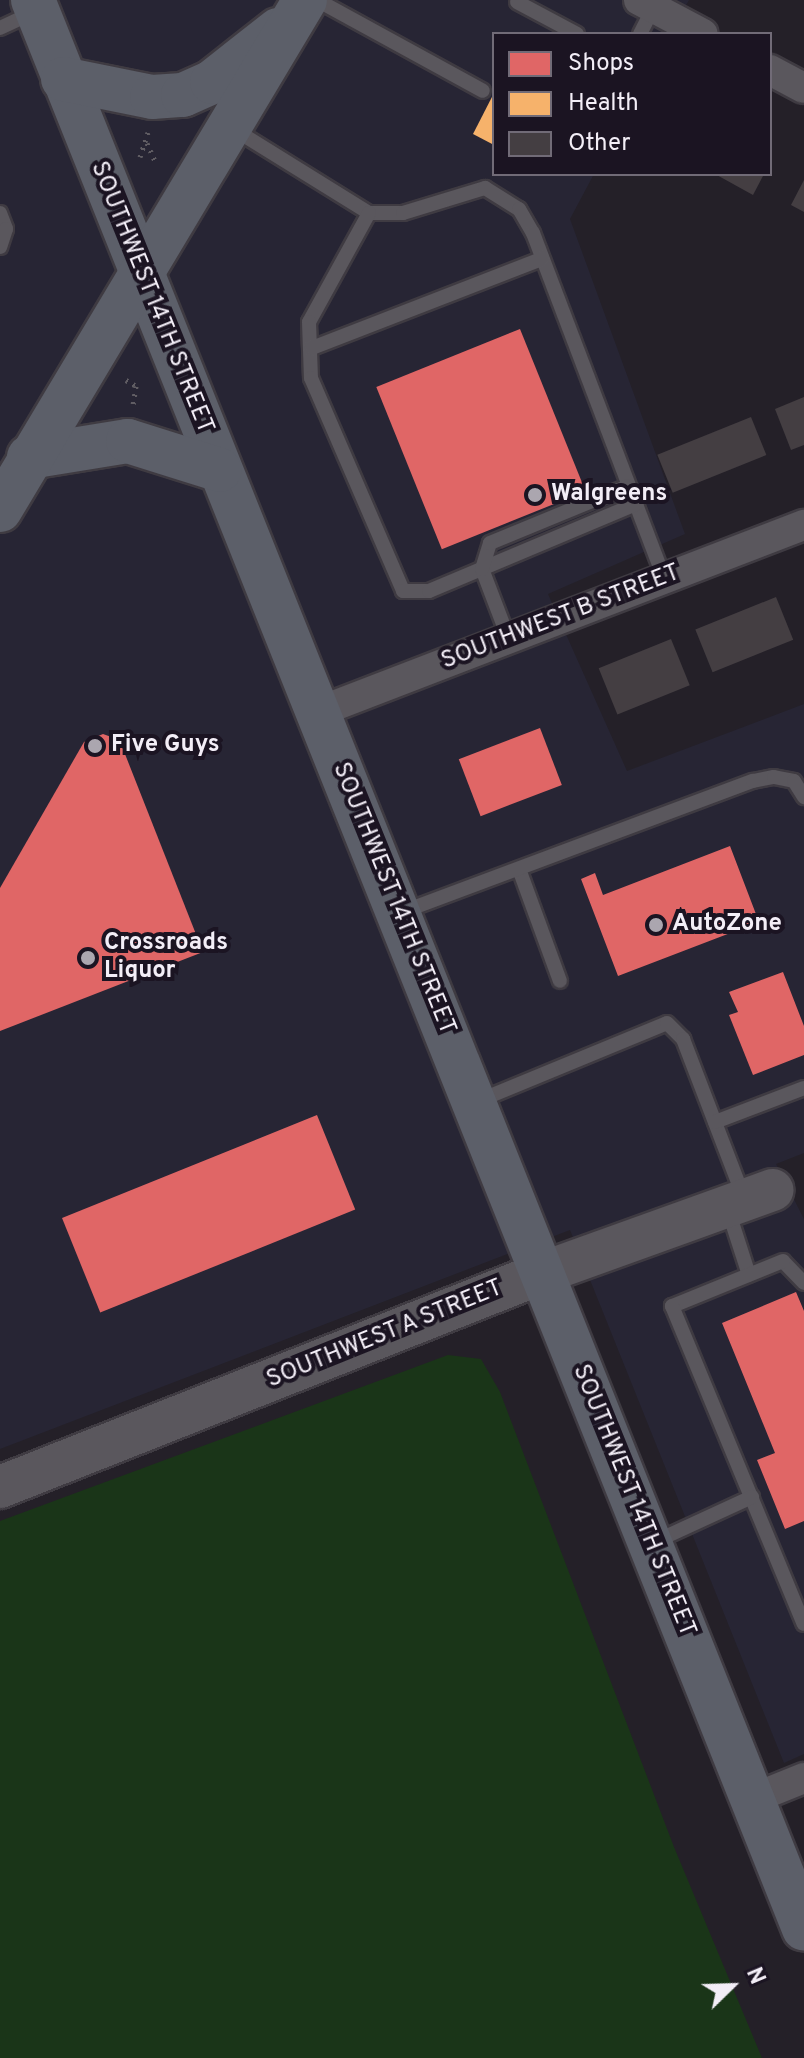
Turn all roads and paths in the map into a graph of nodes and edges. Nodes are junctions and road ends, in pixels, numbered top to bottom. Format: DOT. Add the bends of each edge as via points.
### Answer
graph roads {
  1 [pos="517,2"];
  2 [pos="305,6"];
  3 [pos="23,13"];
  4 [pos="644,14"];
  5 [pos="573,32"];
  6 [pos="697,32"];
  7 [pos="772,71"];
  8 [pos="63,79"];
  9 [pos="804,88"];
  10 [pos="483,91"];
  11 [pos="232,128"];
  12 [pos="140,157"];
  13 [pos="156,163"];
  14 [pos="0,213"];
  15 [pos="369,213"];
  16 [pos="0,247"];
  17 [pos="542,259"];
  18 [pos="142,271"];
  19 [pos="312,348"];
  20 [pos="140,378"];
  21 [pos="126,380"];
  22 [pos="136,386"];
  23 [pos="132,410"];
  24 [pos="29,457"];
  25 [pos="220,470"];
  26 [pos="628,486"];
  27 [pos="636,504"];
  28 [pos="0,510"];
  29 [pos="804,525"];
  30 [pos="482,569"];
  31 [pos="664,578"];
  32 [pos="508,637"];
  33 [pos="318,712"];
  34 [pos="804,797"];
  35 [pos="519,869"];
  36 [pos="398,914"];
  37 [pos="560,981"];
  38 [pos="804,1088"];
  39 [pos="474,1103"];
  40 [pos="715,1122"];
  41 [pos="748,1199"];
  42 [pos="542,1273"];
  43 [pos="749,1275"];
  44 [pos="804,1283"];
  45 [pos="0,1487"];
  46 [pos="752,1497"];
  47 [pos="650,1543"];
  48 [pos="804,1624"];
  49 [pos="804,1778"];
  50 [pos="752,1799"];
  51 [pos="804,1929"];
  1 -- 5 [label="lane"];
  2 -- 8 [label="main road" via="212,82 183,95 152,97"];
  2 -- 10 [label="lane"];
  2 -- 11 [label="main road"];
  3 -- 8 [label="main road, SOUTHWEST 14TH STREET"];
  4 -- 6 [label="street"];
  7 -- 9 [label="street"];
  8 -- 18 [label="main road, SOUTHWEST 14TH STREET"];
  11 -- 15 [label="lane"];
  11 -- 18 [label="main road"];
  12 -- 13 [label="path" via="147,143"];
  14 -- 16 [label="lane" via="6,229"];
  15 -- 17 [label="lane" via="403,213 485,188 519,209"];
  15 -- 19 [label="lane" via="309,322"];
  17 -- 19 [label="lane"];
  17 -- 26 [label="lane"];
  18 -- 24 [label="main road"];
  18 -- 25 [label="main road, SOUTHWEST 14TH STREET"];
  19 -- 30 [label="lane" via="311,378 394,580 403,591 415,594"];
  20 -- 22 [label="path"];
  21 -- 22 [label="path"];
  22 -- 23 [label="path"];
  24 -- 25 [label="main road" via="128,441"];
  24 -- 28 [label="main road"];
  25 -- 33 [label="main road, SOUTHWEST 14TH STREET"];
  26 -- 27 [label="lane"];
  26 -- 30 [label="lane" via="490,543"];
  27 -- 30 [label="lane"];
  27 -- 31 [label="lane"];
  29 -- 31 [label="street, SOUTHWEST B STREET"];
  30 -- 32 [label="lane"];
  31 -- 32 [label="street, SOUTHWEST B STREET"];
  32 -- 33 [label="street, SOUTHWEST B STREET"];
  33 -- 36 [label="main road, SOUTHWEST 14TH STREET"];
  34 -- 35 [label="lane" via="794,781 753,781"];
  35 -- 36 [label="lane"];
  35 -- 37 [label="lane"];
  36 -- 39 [label="main road, SOUTHWEST 14TH STREET"];
  38 -- 40 [label="lane"];
  39 -- 40 [label="lane" via="667,1023 683,1039"];
  39 -- 42 [label="main road, SOUTHWEST 14TH STREET"];
  40 -- 41 [label="lane"];
  41 -- 42 [label="street, SOUTHWEST A STREET"];
  41 -- 43 [label="lane"];
  42 -- 45 [label="street, SOUTHWEST A STREET"];
  42 -- 47 [label="main road, SOUTHWEST 14TH STREET"];
  43 -- 44 [label="lane" via="783,1261"];
  43 -- 46 [label="lane" via="672,1306"];
  46 -- 47 [label="lane"];
  46 -- 48 [label="lane"];
  47 -- 50 [label="main road, SOUTHWEST 14TH STREET"];
  49 -- 50 [label="street"];
  50 -- 51 [label="main road, SOUTHWEST 14TH STREET"];
}
